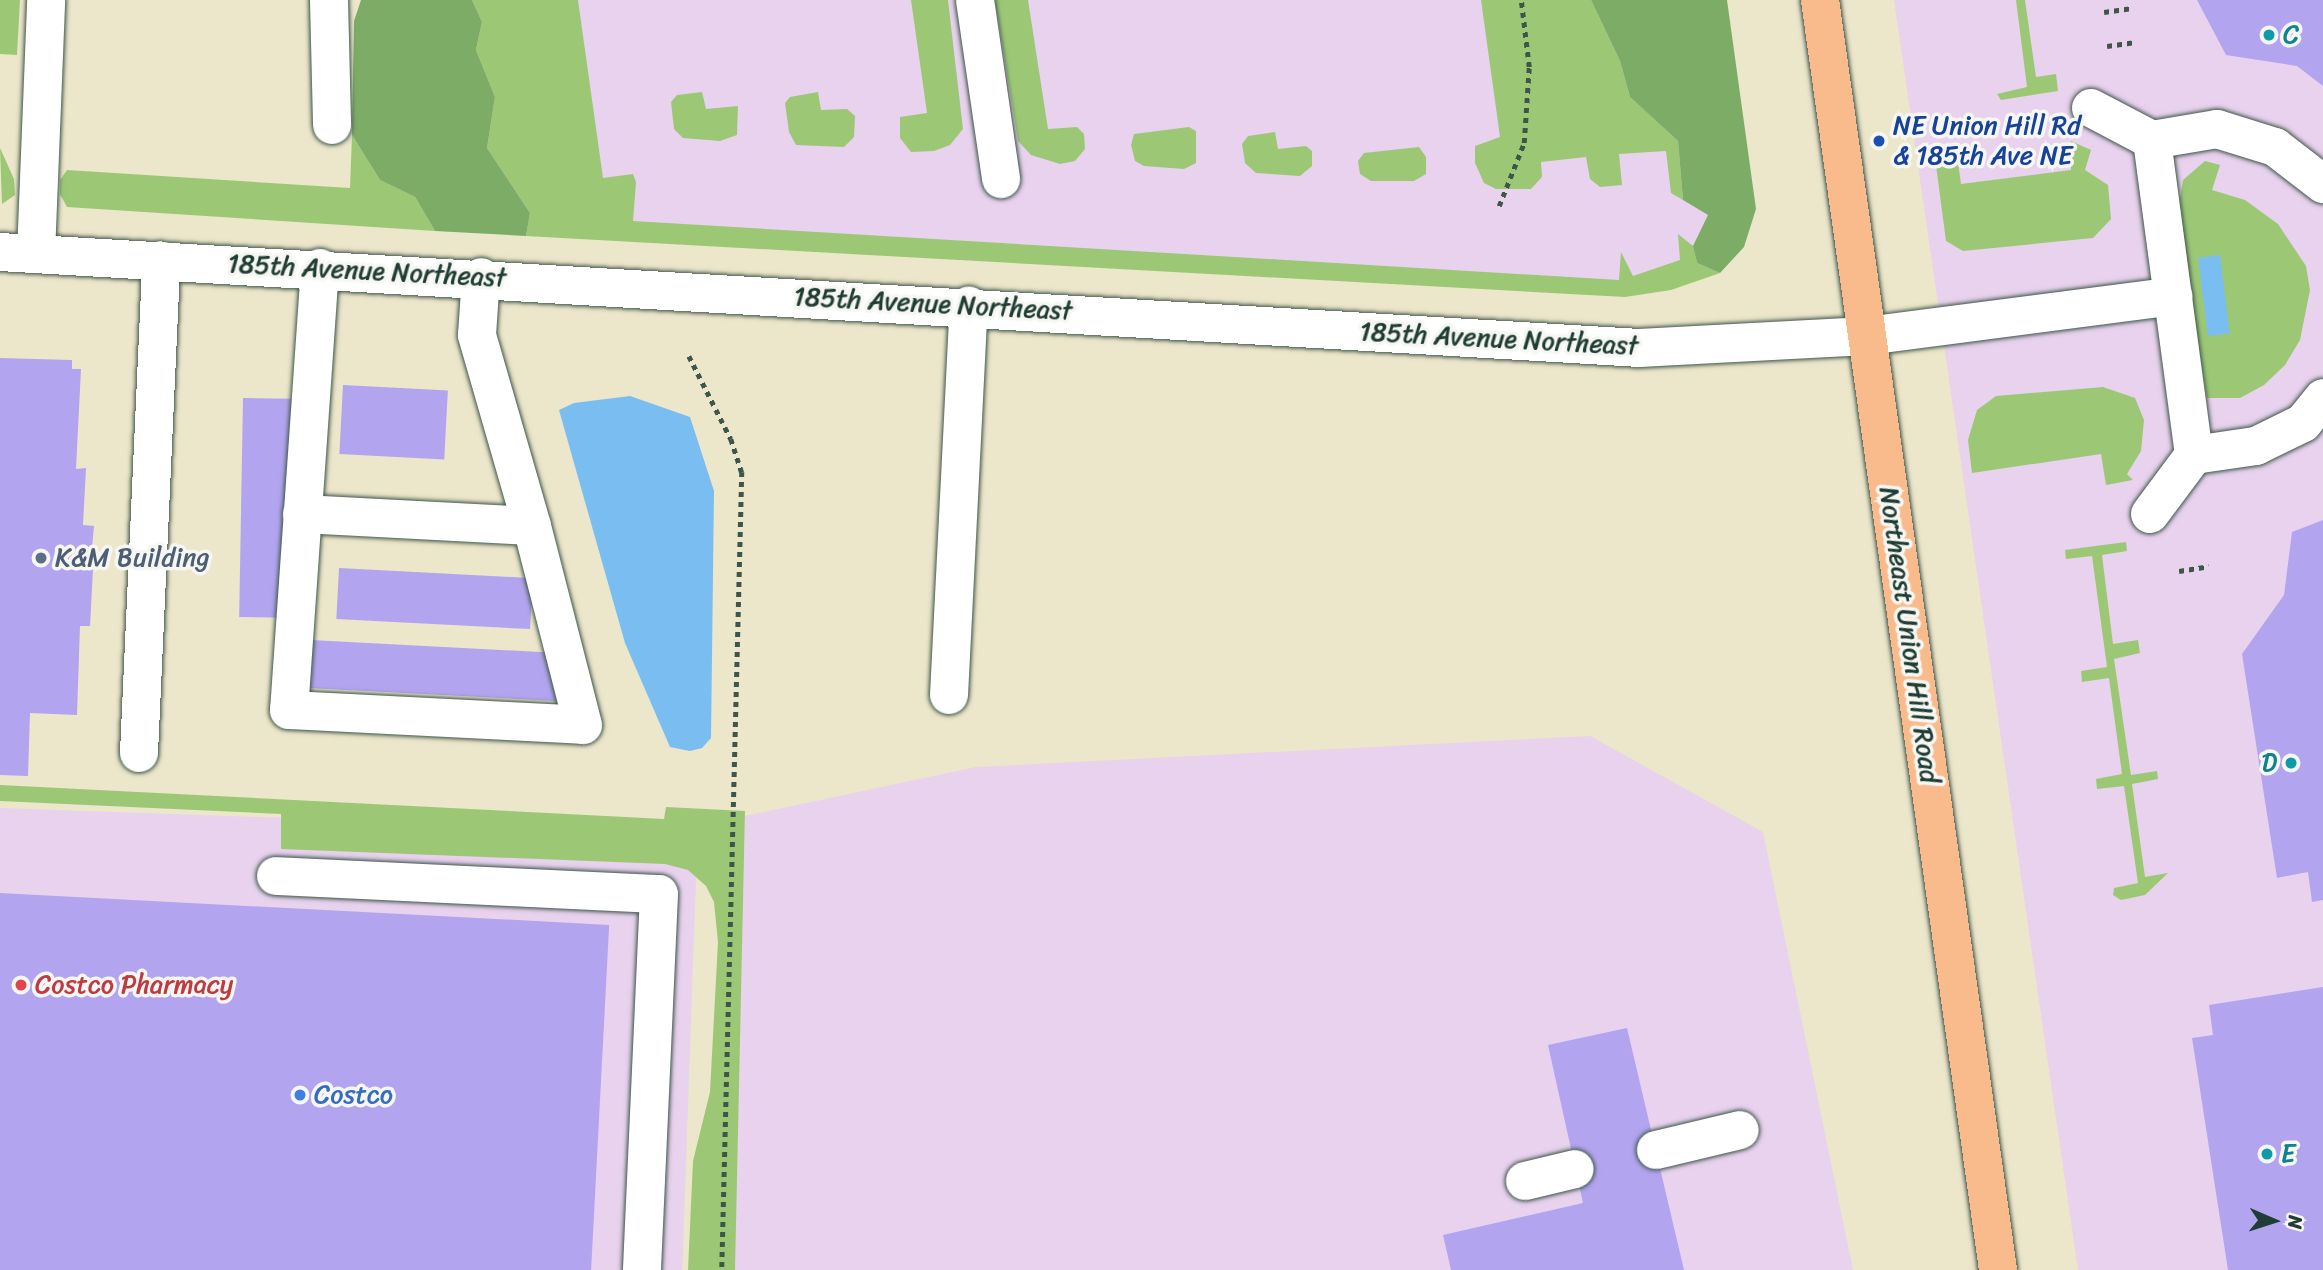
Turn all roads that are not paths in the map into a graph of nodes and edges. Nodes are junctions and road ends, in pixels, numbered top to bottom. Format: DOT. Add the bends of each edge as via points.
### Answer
graph roads {
  1 [pos="46,0"];
  2 [pos="329,0"];
  3 [pos="975,0"];
  4 [pos="1820,0"];
  5 [pos="2091,108"];
  6 [pos="332,125"];
  7 [pos="2152,140"];
  8 [pos="1001,179"];
  9 [pos="2323,184"];
  10 [pos="18,253"];
  11 [pos="161,260"];
  12 [pos="320,268"];
  13 [pos="481,277"];
  14 [pos="2173,296"];
  15 [pos="969,306"];
  16 [pos="1867,336"];
  17 [pos="2323,398"];
  18 [pos="2193,455"];
  19 [pos="302,514"];
  20 [pos="2150,514"];
  21 [pos="532,526"];
  22 [pos="949,695"];
  23 [pos="139,753"];
  24 [pos="276,876"];
  25 [pos="1740,1130"];
  26 [pos="1656,1150"];
  27 [pos="1575,1169"];
  28 [pos="1525,1181"];
  29 [pos="642,1270"];
  30 [pos="1998,1270"];
  1 -- 10 [label="street"];
  2 -- 6 [label="street"];
  3 -- 8 [label="street"];
  4 -- 16 [label="main road, Northeast Union Hill Road"];
  5 -- 7 [label="street"];
  7 -- 9 [label="street" via="2217,129 2275,147"];
  7 -- 14 [label="street"];
  10 -- 11 [label="street, 185th Avenue Northeast"];
  11 -- 12 [label="street, 185th Avenue Northeast"];
  11 -- 23 [label="street"];
  12 -- 13 [label="street, 185th Avenue Northeast"];
  12 -- 19 [label="street"];
  13 -- 15 [label="street, 185th Avenue Northeast"];
  13 -- 21 [label="street" via="477,335"];
  14 -- 16 [label="street, 185th Avenue Northeast"];
  14 -- 18 [label="street"];
  15 -- 16 [label="street, 185th Avenue Northeast" via="1640,348"];
  15 -- 22 [label="street"];
  16 -- 30 [label="main road, Northeast Union Hill Road"];
  17 -- 18 [label="street" via="2303,423 2256,446"];
  18 -- 20 [label="street"];
  19 -- 21 [label="street"];
  19 -- 21 [label="street" via="289,710 583,725"];
  24 -- 29 [label="street" via="659,894"];
  25 -- 26 [label="street"];
  27 -- 28 [label="street"];
}
